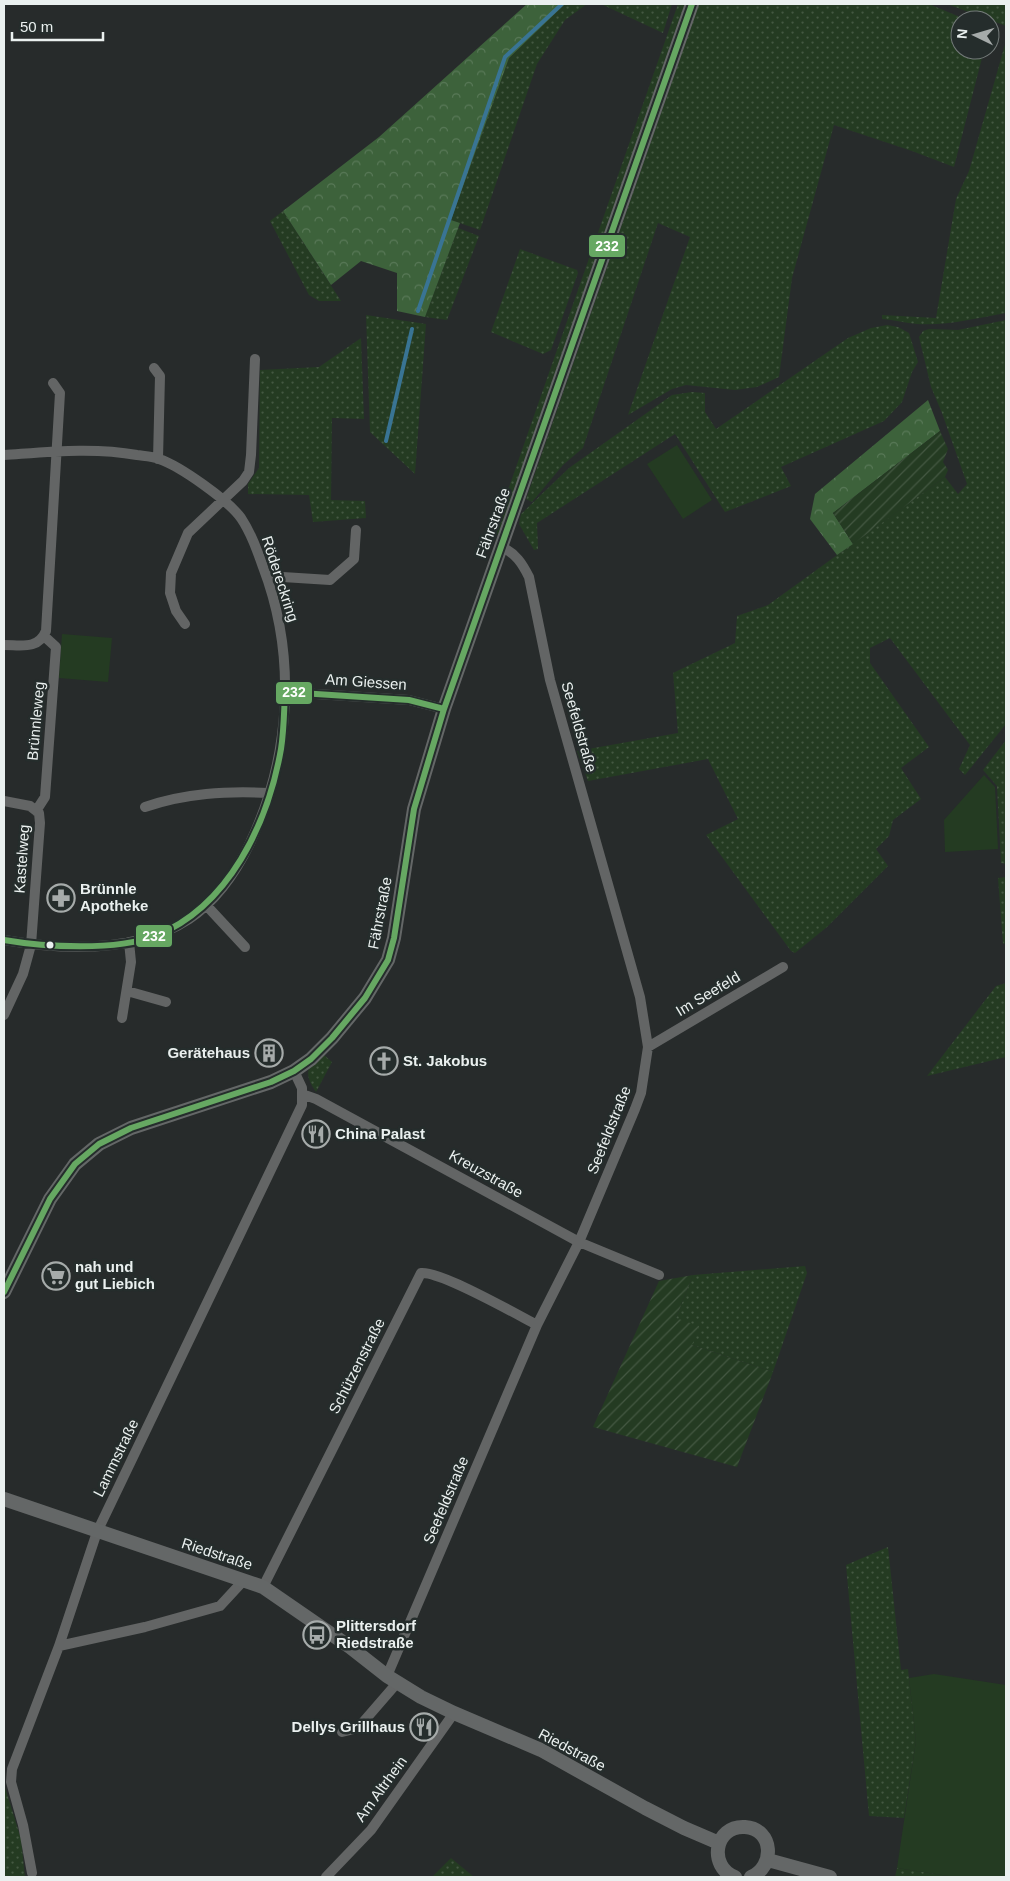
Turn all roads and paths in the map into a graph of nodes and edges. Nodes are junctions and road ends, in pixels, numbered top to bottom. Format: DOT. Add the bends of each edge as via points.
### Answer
graph roads {
  1 [pos="692,4"];
  2 [pos="255,359"];
  3 [pos="154,368"];
  4 [pos="53,382"];
  5 [pos="58,451"];
  6 [pos="4,455"];
  7 [pos="158,459"];
  8 [pos="222,501"];
  9 [pos="356,530"];
  10 [pos="502,547"];
  11 [pos="267,576"];
  12 [pos="185,624"];
  13 [pos="44,636"];
  14 [pos="4,644"];
  15 [pos="285,692"];
  16 [pos="444,709"];
  17 [pos="269,793"];
  18 [pos="4,801"];
  19 [pos="145,806"];
  20 [pos="36,811"];
  21 [pos="206,905"];
  22 [pos="4,940"];
  23 [pos="129,942"];
  24 [pos="31,945"];
  25 [pos="245,946"];
  26 [pos="783,967"];
  27 [pos="127,991"];
  28 [pos="166,1002"];
  29 [pos="4,1015"];
  30 [pos="122,1018"];
  31 [pos="648,1047"];
  32 [pos="294,1071"];
  33 [pos="302,1094"];
  34 [pos="579,1242"];
  35 [pos="658,1275"];
  36 [pos="4,1292"];
  37 [pos="537,1325"];
  38 [pos="4,1499"];
  39 [pos="97,1532"];
  40 [pos="244,1580"];
  41 [pos="263,1587"];
  42 [pos="59,1646"];
  43 [pos="392,1679"];
  44 [pos="454,1714"];
  45 [pos="342,1732"];
  46 [pos="719,1843"];
  47 [pos="768,1860"];
  48 [pos="32,1874"];
  49 [pos="326,1877"];
  50 [pos="735,1877"];
  51 [pos="751,1877"];
  52 [pos="830,1877"];
  1 -- 10 [label="main road, Fährstraße"];
  2 -- 8 [label="street" via="249,472"];
  3 -- 7 [label="street" via="160,376"];
  4 -- 5 [label="street" via="60,393"];
  5 -- 6 [label="street, Rödereckring"];
  5 -- 7 [label="street, Rödereckring" via="116,451"];
  5 -- 13 [label="street"];
  7 -- 8 [label="street, Rödereckring" via="190,474"];
  8 -- 11 [label="street, Rödereckring" via="239,516"];
  8 -- 12 [label="street" via="188,534 171,573 170,593"];
  9 -- 11 [label="street" via="354,559 330,580"];
  10 -- 16 [label="main road, Fährstraße"];
  10 -- 31 [label="street, Seefeldstraße" via="522,562 529,577 550,680 640,997"];
  11 -- 15 [label="street, Rödereckring" via="283,639"];
  13 -- 14 [label="street" via="34,645"];
  13 -- 20 [label="street, Brünnleweg" via="56,647 56,664 45,797"];
  15 -- 16 [label="street, Am Giessen" via="409,700"];
  15 -- 17 [label="street, Rödereckring" via="281,749"];
  16 -- 32 [label="main road, Fährstraße" via="414,809 388,960 365,998 311,1059"];
  17 -- 19 [label="street" via="208,792"];
  17 -- 21 [label="street, Rödereckring" via="239,865"];
  18 -- 20 [label="street, Kastelweg" via="30,806"];
  20 -- 24 [label="street, Kastelweg" via="40,823"];
  21 -- 23 [label="street, Rödereckring" via="176,927 154,937"];
  21 -- 25 [label="street"];
  22 -- 24 [label="street, Rödereckring"];
  23 -- 24 [label="street, Rödereckring"];
  23 -- 27 [label="street" via="131,962"];
  24 -- 29 [label="street" via="23,974"];
  26 -- 31 [label="street, Im Seefeld"];
  27 -- 28 [label="street"];
  27 -- 30 [label="street"];
  31 -- 34 [label="street, Seefeldstraße" via="641,1093"];
  32 -- 33 [label="street"];
  32 -- 36 [label="main road, Fährstraße" via="271,1082 131,1128 99,1144 75,1164 50,1199"];
  33 -- 34 [label="street, Kreuzstraße" via="325,1103"];
  33 -- 39 [label="street, Lammstraße" via="302,1105"];
  34 -- 35 [label="street, Kreuzstraße"];
  34 -- 37 [label="street, Seefeldstraße"];
  37 -- 41 [label="street, Schützenstraße" via="450,1281 421,1273"];
  37 -- 43 [label="street, Seefeldstraße"];
  38 -- 39 [label="main road, Riedstraße"];
  39 -- 40 [label="main road, Riedstraße"];
  39 -- 42 [label="street, Lammstraße"];
  40 -- 41 [label="main road, Riedstraße"];
  40 -- 42 [label="street" via="220,1606"];
  41 -- 43 [label="main road, Riedstraße"];
  42 -- 48 [label="street, Lammstraße" via="12,1769 11,1782"];
  43 -- 44 [label="main road, Riedstraße"];
  43 -- 45 [label="street" via="358,1728"];
  44 -- 46 [label="main road, Riedstraße" via="541,1750 645,1808"];
  44 -- 49 [label="street, Am Altrhein" via="372,1830"];
  46 -- 47 [label="main road" via="730,1830 746,1827 765,1839"];
  46 -- 50 [label="main road" via="718,1861 726,1872"];
  47 -- 51 [label="main road" via="761,1871"];
  47 -- 52 [label="main road"];
}
